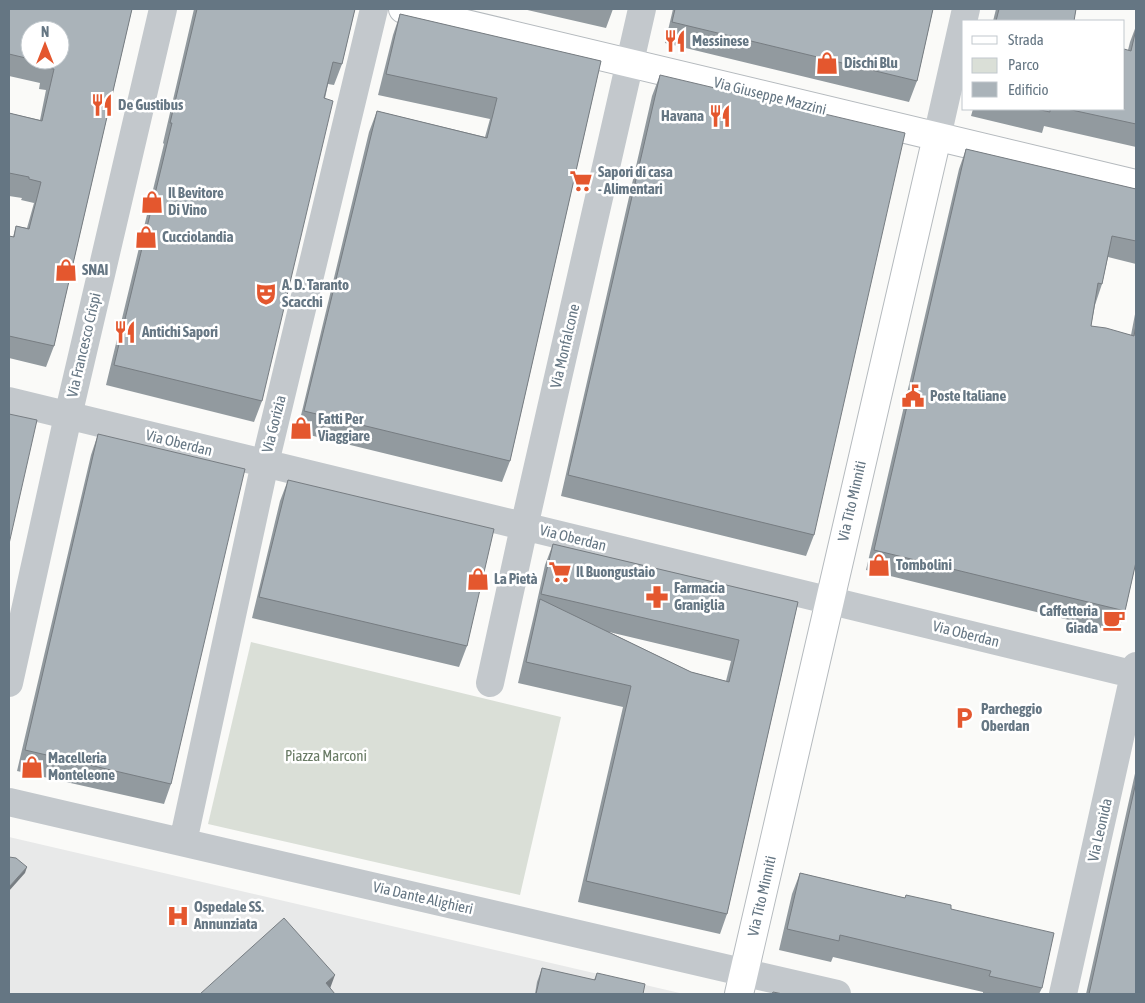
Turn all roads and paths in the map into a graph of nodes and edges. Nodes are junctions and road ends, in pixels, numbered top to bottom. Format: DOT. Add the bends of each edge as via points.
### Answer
graph roads {
  1 [pos="163,9"];
  2 [pos="374,9"];
  3 [pos="403,9"];
  4 [pos="642,9"];
  5 [pos="962,27"];
  6 [pos="630,63"];
  7 [pos="937,136"];
  8 [pos="1136,184"];
  9 [pos="9,402"];
  10 [pos="68,416"];
  11 [pos="264,463"];
  12 [pos="524,526"];
  13 [pos="830,600"];
  14 [pos="1136,672"];
  15 [pos="9,683"];
  16 [pos="490,683"];
  17 [pos="9,802"];
  18 [pos="183,842"];
  19 [pos="741,984"];
  20 [pos="837,994"];
  21 [pos="1063,994"];
  1 -- 10 [label="street, Via Francesco Crispi"];
  2 -- 11 [label="street, Via Gorizia"];
  3 -- 6 [label="main road, Via Giuseppe Mazzini"];
  4 -- 6 [label="street, Via Monfalcone"];
  5 -- 7 [label="street, Via Tito Minniti"];
  6 -- 7 [label="main road, Via Giuseppe Mazzini"];
  6 -- 12 [label="street, Via Monfalcone"];
  7 -- 8 [label="main road, Via Giuseppe Mazzini"];
  7 -- 13 [label="main road, Via Tito Minniti"];
  9 -- 10 [label="street, Via Oberdan"];
  10 -- 11 [label="street, Via Oberdan"];
  10 -- 15 [label="street, Via Francesco Crispi"];
  11 -- 12 [label="street, Via Oberdan"];
  11 -- 18 [label="street, Via Gorizia"];
  12 -- 13 [label="street, Via Oberdan"];
  12 -- 16 [label="street, Via Monfalcone"];
  13 -- 14 [label="street, Via Oberdan"];
  13 -- 19 [label="main road, Via Tito Minniti"];
  14 -- 21 [label="street, Via Leonida"];
  17 -- 18 [label="street, Via Dante Alighieri"];
  18 -- 19 [label="street, Via Dante Alighieri"];
  19 -- 20 [label="street, Via Dante Alighieri"];
}
